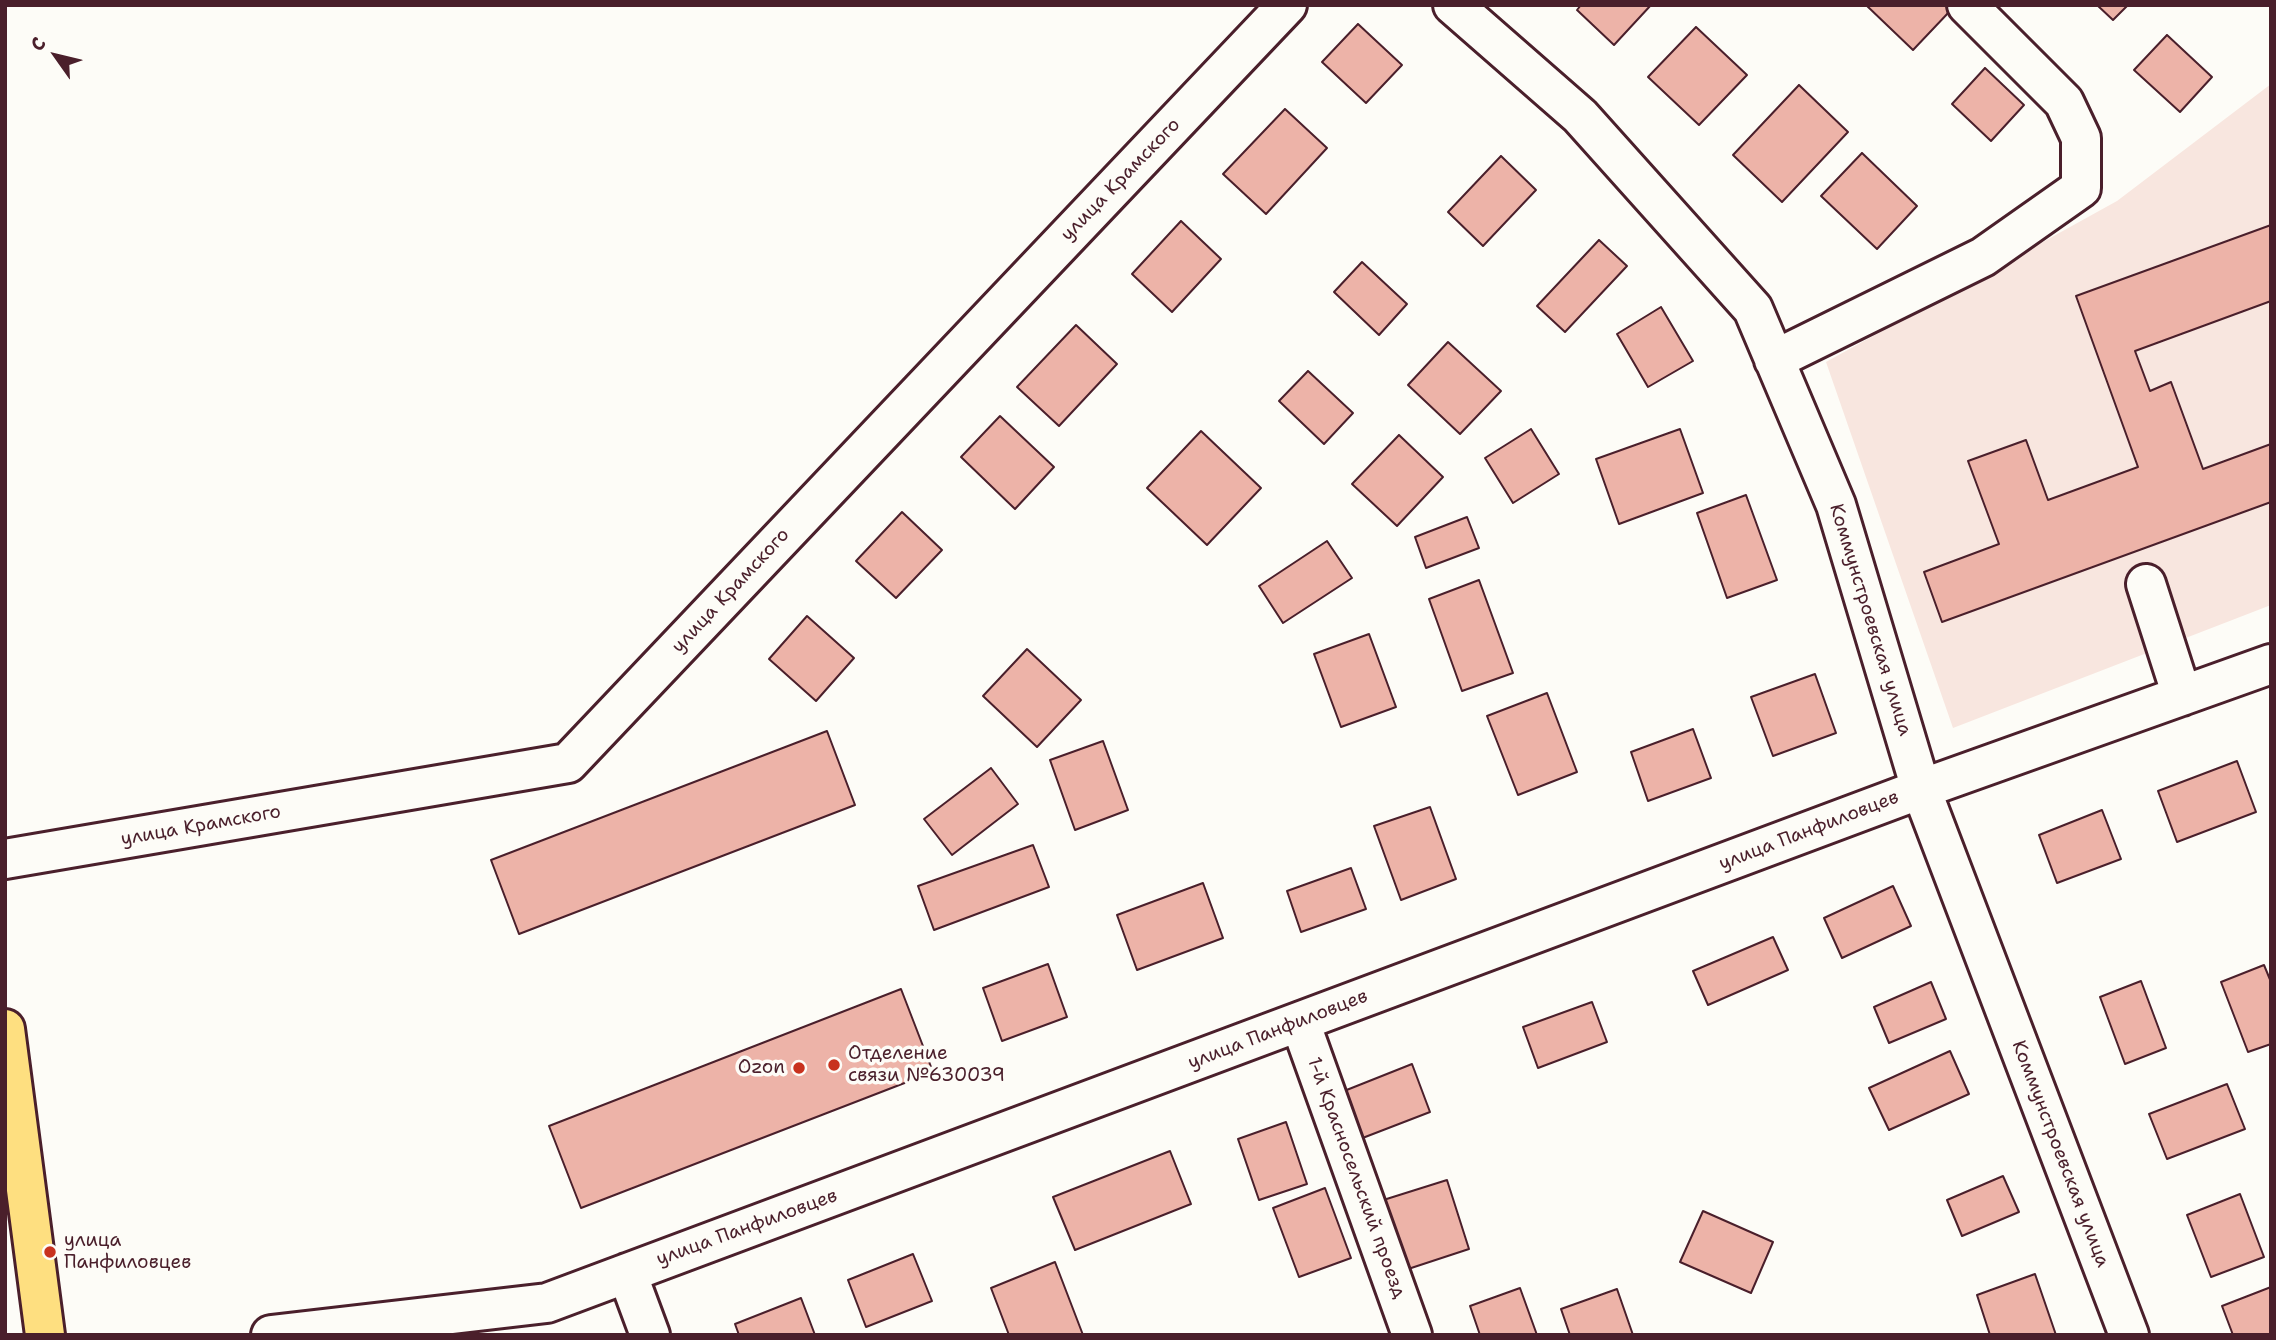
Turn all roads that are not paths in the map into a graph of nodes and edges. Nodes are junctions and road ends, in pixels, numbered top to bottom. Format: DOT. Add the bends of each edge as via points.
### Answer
graph roads {
  1 [pos="1287,5"];
  2 [pos="1453,5"];
  3 [pos="1968,5"];
  4 [pos="1774,359"];
  5 [pos="2146,584"];
  6 [pos="2271,664"];
  7 [pos="2182,695"];
  8 [pos="1921,789"];
  9 [pos="5,859"];
  10 [pos="1300,1022"];
  11 [pos="5,1029"];
  12 [pos="626,1273"];
  13 [pos="45,1335"];
  14 [pos="271,1335"];
  15 [pos="650,1335"];
  16 [pos="1412,1335"];
  17 [pos="2129,1335"];
  1 -- 9 [label="street, улица Крамского" via="568,763"];
  2 -- 4 [label="street, Коммунстроевская улица" via="1580,116 1753,309"];
  3 -- 4 [label="street" via="2064,102 2081,138 2081,188 1983,257"];
  4 -- 8 [label="street, Коммунстроевская улица" via="1836,505"];
  5 -- 7 [label="street"];
  6 -- 7 [label="street, улица Панфиловцев"];
  7 -- 8 [label="street, улица Панфиловцев"];
  8 -- 10 [label="street, улица Панфиловцев"];
  8 -- 17 [label="street, Коммунстроевская улица"];
  10 -- 12 [label="street, улица Панфиловцев"];
  10 -- 16 [label="street, 1-й Красносельский проезд"];
  11 -- 13 [label="main road"];
  12 -- 14 [label="street, улица Панфиловцев" via="547,1303"];
  12 -- 15 [label="street"];
}
